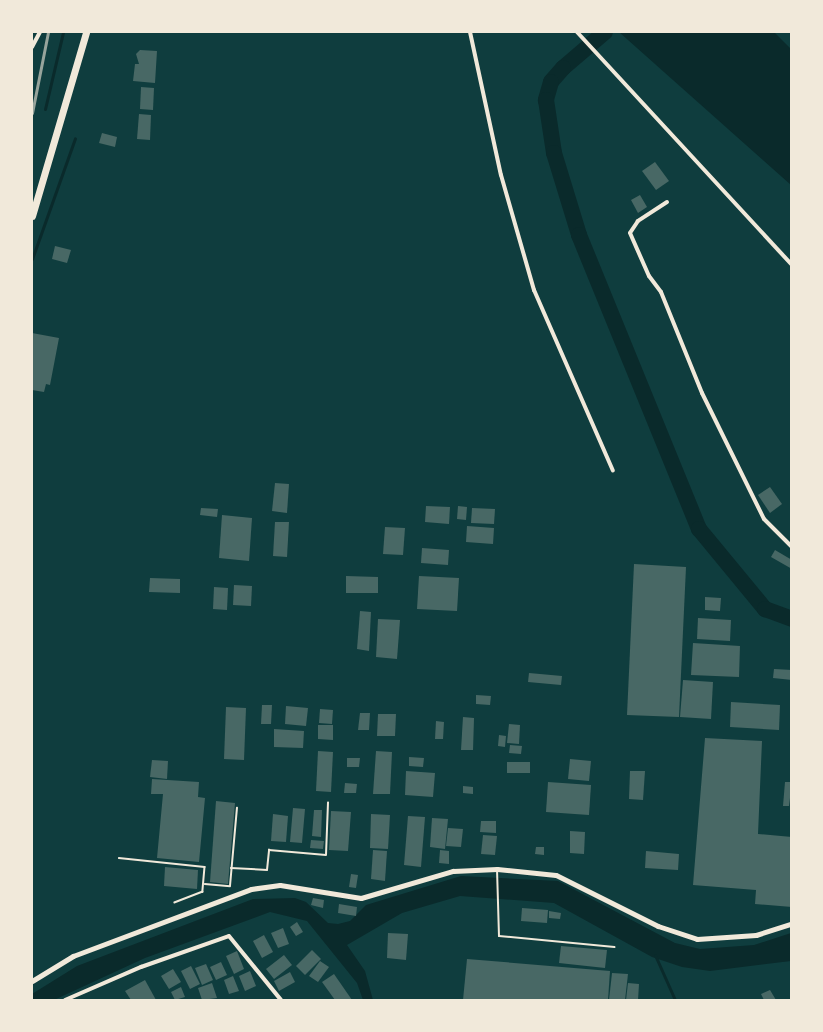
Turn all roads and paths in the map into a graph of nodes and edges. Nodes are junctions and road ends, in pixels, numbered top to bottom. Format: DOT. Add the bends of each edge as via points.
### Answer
graph roads {
  1 [pos="40,32"];
  2 [pos="86,32"];
  3 [pos="470,32"];
  4 [pos="577,32"];
  5 [pos="32,47"];
  6 [pos="667,202"];
  7 [pos="32,216"];
  8 [pos="792,265"];
  9 [pos="613,471"];
  10 [pos="792,547"];
  11 [pos="328,803"];
  12 [pos="237,808"];
  13 [pos="119,858"];
  14 [pos="231,867"];
  15 [pos="497,871"];
  16 [pos="204,884"];
  17 [pos="175,903"];
  18 [pos="792,923"];
  19 [pos="614,946"];
  20 [pos="32,981"];
  21 [pos="64,1000"];
  22 [pos="281,1000"];
  1 -- 5 [label="street"];
  2 -- 7 [label="highway"];
  3 -- 9 [label="street" via="501,175 534,290"];
  4 -- 8 [label="street"];
  6 -- 10 [label="street" via="631,228 633,241 661,292 702,393 764,519"];
  11 -- 14 [label="path" via="326,855 269,850 267,870"];
  12 -- 14 [label="path"];
  13 -- 16 [label="path" via="205,867"];
  14 -- 16 [label="path" via="230,886"];
  15 -- 18 [label="street" via="537,872 570,879 682,936 720,940"];
  15 -- 19 [label="lane" via="499,936"];
  15 -- 20 [label="street" via="453,870 361,898 280,885 251,889 61,962"];
  16 -- 17 [label="path" via="203,892"];
  21 -- 22 [label="street" via="229,936"];
}
